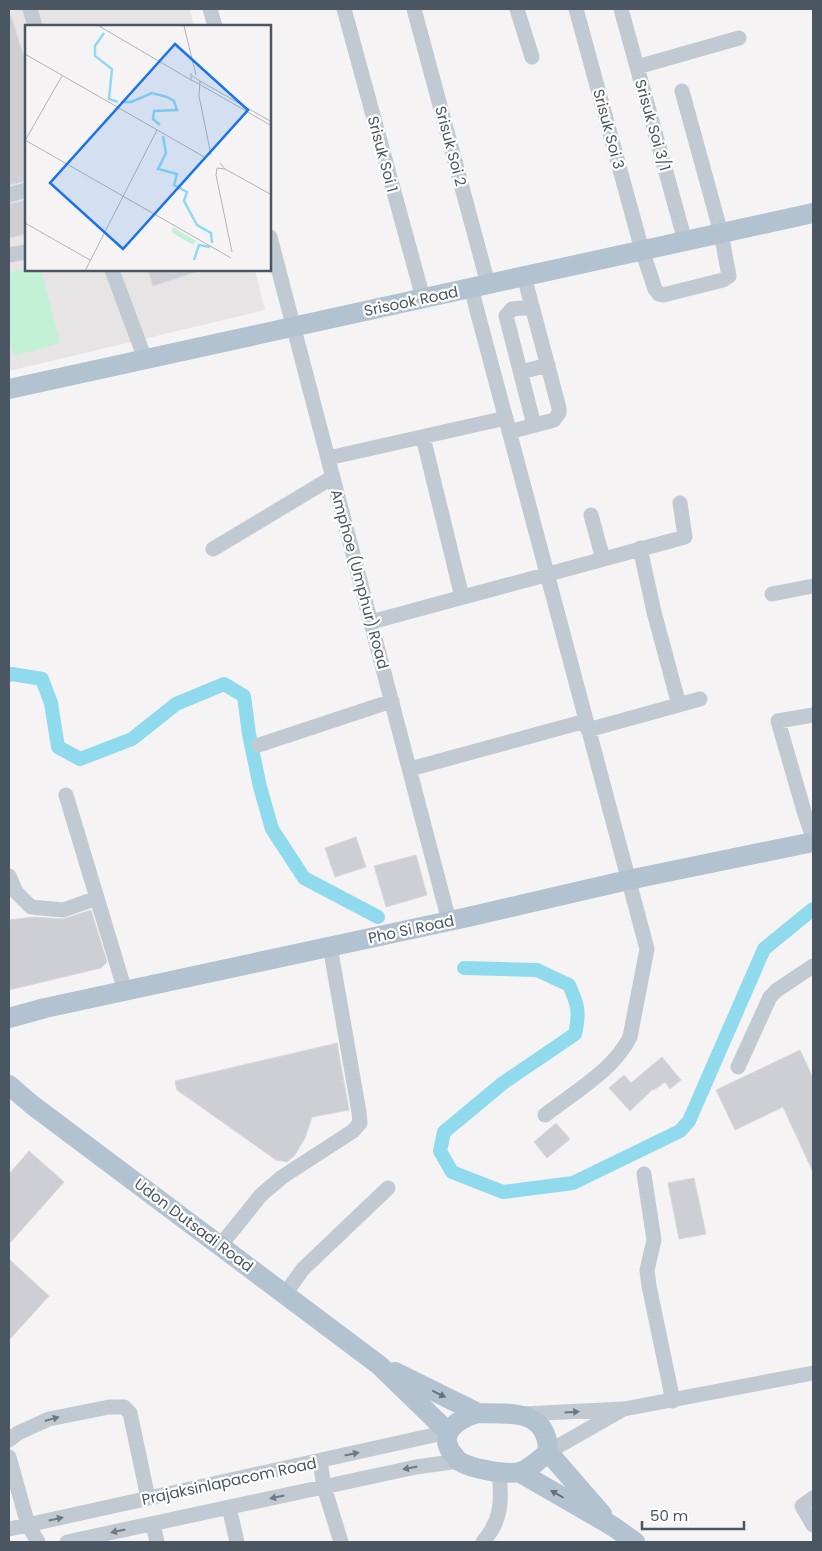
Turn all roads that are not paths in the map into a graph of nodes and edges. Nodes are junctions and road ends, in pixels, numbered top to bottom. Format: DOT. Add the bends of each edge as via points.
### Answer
graph roads {
  1 [pos="30,9"];
  2 [pos="210,9"];
  3 [pos="344,9"];
  4 [pos="414,9"];
  5 [pos="517,9"];
  6 [pos="576,9"];
  7 [pos="621,9"];
  8 [pos="36,25"];
  9 [pos="215,25"];
  10 [pos="739,38"];
  11 [pos="532,57"];
  12 [pos="637,67"];
  13 [pos="682,91"];
  14 [pos="25,190"];
  15 [pos="9,195"];
  16 [pos="813,213"];
  17 [pos="721,233"];
  18 [pos="271,241"];
  19 [pos="685,241"];
  20 [pos="642,250"];
  21 [pos="25,252"];
  22 [pos="9,255"];
  23 [pos="112,271"];
  24 [pos="524,276"];
  25 [pos="479,286"];
  26 [pos="423,298"];
  27 [pos="532,306"];
  28 [pos="294,326"];
  29 [pos="145,359"];
  30 [pos="548,365"];
  31 [pos="521,372"];
  32 [pos="9,389"];
  33 [pos="507,425"];
  34 [pos="534,425"];
  35 [pos="423,437"];
  36 [pos="328,458"];
  37 [pos="333,477"];
  38 [pos="680,503"];
  39 [pos="591,515"];
  40 [pos="640,548"];
  41 [pos="214,549"];
  42 [pos="603,559"];
  43 [pos="547,575"];
  44 [pos="813,586"];
  45 [pos="772,594"];
  46 [pos="462,597"];
  47 [pos="371,622"];
  48 [pos="700,699"];
  49 [pos="392,701"];
  50 [pos="679,705"];
  51 [pos="813,715"];
  52 [pos="587,725"];
  53 [pos="259,745"];
  54 [pos="410,769"];
  55 [pos="66,795"];
  56 [pos="813,838"];
  57 [pos="813,842"];
  58 [pos="9,876"];
  59 [pos="628,880"];
  60 [pos="97,898"];
  61 [pos="449,921"];
  62 [pos="330,946"];
  63 [pos="813,966"];
  64 [pos="125,991"];
  65 [pos="9,1018"];
  66 [pos="738,1067"];
  67 [pos="9,1085"];
  68 [pos="544,1115"];
  69 [pos="644,1174"];
  70 [pos="388,1188"];
  71 [pos="220,1246"];
  72 [pos="285,1294"];
  73 [pos="379,1365"];
  74 [pos="813,1373"];
  75 [pos="674,1401"];
  76 [pos="624,1409"];
  77 [pos="478,1413"];
  78 [pos="523,1414"];
  79 [pos="448,1432"];
  80 [pos="9,1440"];
  81 [pos="548,1452"];
  82 [pos="9,1457"];
  83 [pos="320,1461"];
  84 [pos="458,1461"];
  85 [pos="509,1472"];
  86 [pos="324,1487"];
  87 [pos="148,1498"];
  88 [pos="813,1498"];
  89 [pos="229,1507"];
  90 [pos="153,1524"];
  91 [pos="28,1525"];
  92 [pos="813,1525"];
  93 [pos="614,1527"];
  94 [pos="9,1529"];
  95 [pos="38,1542"];
  96 [pos="67,1542"];
  97 [pos="158,1542"];
  98 [pos="236,1542"];
  99 [pos="341,1542"];
  100 [pos="482,1542"];
  101 [pos="635,1542"];
  1 -- 8 [label="street"];
  2 -- 9 [label="street"];
  3 -- 26 [label="street, Srisuk Soi 1"];
  4 -- 25 [label="street, Srisuk Soi 2"];
  5 -- 11 [label="street"];
  6 -- 20 [label="street, Srisuk Soi 3"];
  7 -- 12 [label="street, Srisuk Soi 3/1"];
  10 -- 12 [label="street"];
  12 -- 19 [label="street, Srisuk Soi 3/1"];
  13 -- 17 [label="street"];
  14 -- 15 [label="street"];
  16 -- 17 [label="main road, Srisook Road"];
  17 -- 19 [label="main road, Srisook Road"];
  17 -- 20 [label="street, Srisuk Soi 3" via="728,266 727,279 663,295 655,290"];
  18 -- 28 [label="street, Amphoe (Umphur) Road"];
  19 -- 20 [label="main road, Srisook Road"];
  20 -- 24 [label="main road, Srisook Road"];
  21 -- 22 [label="street"];
  23 -- 29 [label="street"];
  24 -- 25 [label="main road, Srisook Road"];
  24 -- 27 [label="street"];
  25 -- 26 [label="main road, Srisook Road"];
  25 -- 33 [label="street, Srisuk Soi 2"];
  26 -- 28 [label="main road, Srisook Road"];
  27 -- 30 [label="street"];
  27 -- 31 [label="street" via="512,309 506,316"];
  28 -- 29 [label="main road, Srisook Road"];
  28 -- 36 [label="street, Amphoe (Umphur) Road"];
  29 -- 32 [label="main road, Srisook Road"];
  30 -- 31 [label="street"];
  30 -- 34 [label="street" via="559,413 554,420"];
  31 -- 34 [label="street"];
  33 -- 34 [label="street"];
  33 -- 35 [label="street"];
  33 -- 43 [label="street, Srisuk Soi 2"];
  35 -- 36 [label="street"];
  35 -- 46 [label="street"];
  36 -- 37 [label="street, Amphoe (Umphur) Road"];
  37 -- 41 [label="street"];
  37 -- 47 [label="street, Amphoe (Umphur) Road"];
  38 -- 40 [label="street" via="684,537"];
  39 -- 42 [label="street"];
  40 -- 42 [label="street"];
  40 -- 50 [label="street"];
  42 -- 43 [label="street"];
  43 -- 46 [label="street"];
  43 -- 52 [label="street, Srisuk Soi 2"];
  44 -- 45 [label="street"];
  46 -- 47 [label="street"];
  47 -- 49 [label="street, Amphoe (Umphur) Road"];
  48 -- 50 [label="street"];
  49 -- 53 [label="street"];
  49 -- 54 [label="street, Amphoe (Umphur) Road"];
  50 -- 52 [label="street"];
  51 -- 56 [label="street" via="778,721"];
  52 -- 54 [label="street"];
  52 -- 59 [label="street, Srisuk Soi 2"];
  54 -- 61 [label="street, Amphoe (Umphur) Road"];
  55 -- 60 [label="street"];
  57 -- 59 [label="main road, Pho Si Road"];
  58 -- 60 [label="street" via="16,892 31,907 63,910"];
  59 -- 61 [label="main road, Pho Si Road"];
  59 -- 68 [label="street, Srisuk Soi 2" via="647,949 630,1037 606,1068"];
  60 -- 64 [label="street"];
  61 -- 62 [label="main road, Pho Si Road"];
  62 -- 64 [label="main road, Pho Si Road"];
  62 -- 71 [label="street" via="360,1123 261,1195"];
  63 -- 66 [label="street" via="770,997"];
  64 -- 65 [label="main road, Pho Si Road"];
  67 -- 71 [label="main road, Udon Dutsadi Road"];
  69 -- 75 [label="street" via="654,1240 647,1270 649,1286"];
  70 -- 72 [label="street" via="303,1270"];
  71 -- 72 [label="main road, Udon Dutsadi Road"];
  72 -- 73 [label="main road, Udon Dutsadi Road"];
  73 -- 77 [label="main road, Udon Dutsadi Road, one-way"];
  73 -- 79 [label="main road, Udon Dutsadi Road"];
  74 -- 75 [label="street"];
  75 -- 76 [label="street"];
  78 -- 76 [label="street, one-way"];
  76 -- 81 [label="street"];
  77 -- 78 [label="main road"];
  77 -- 79 [label="main road" via="462,1418"];
  78 -- 81 [label="main road" via="541,1426 548,1440"];
  83 -- 79 [label="street, Prajaksinlapacom Road, one-way"];
  79 -- 84 [label="main road" via="449,1449"];
  80 -- 87 [label="street, one-way" via="49,1419 109,1407 124,1408 130,1413"];
  81 -- 85 [label="main road" via="536,1464"];
  81 -- 93 [label="main road"];
  82 -- 91 [label="street"];
  83 -- 86 [label="street"];
  83 -- 87 [label="street, Prajaksinlapacom Road"];
  84 -- 85 [label="main road" via="477,1468"];
  84 -- 86 [label="street, Prajaksinlapacom Road, one-way"];
  93 -- 85 [label="main road, one-way"];
  85 -- 100 [label="street" via="493,1530"];
  86 -- 89 [label="street, Prajaksinlapacom Road, one-way"];
  86 -- 99 [label="street"];
  91 -- 87 [label="street, Prajaksinlapacom Road, one-way"];
  88 -- 92 [label="street" via="802,1506"];
  89 -- 90 [label="street, Prajaksinlapacom Road"];
  89 -- 98 [label="street"];
  90 -- 96 [label="street, Prajaksinlapacom Road, one-way"];
  90 -- 97 [label="street"];
  91 -- 94 [label="street, Prajaksinlapacom Road"];
  91 -- 95 [label="street"];
  93 -- 101 [label="main road"];
}
